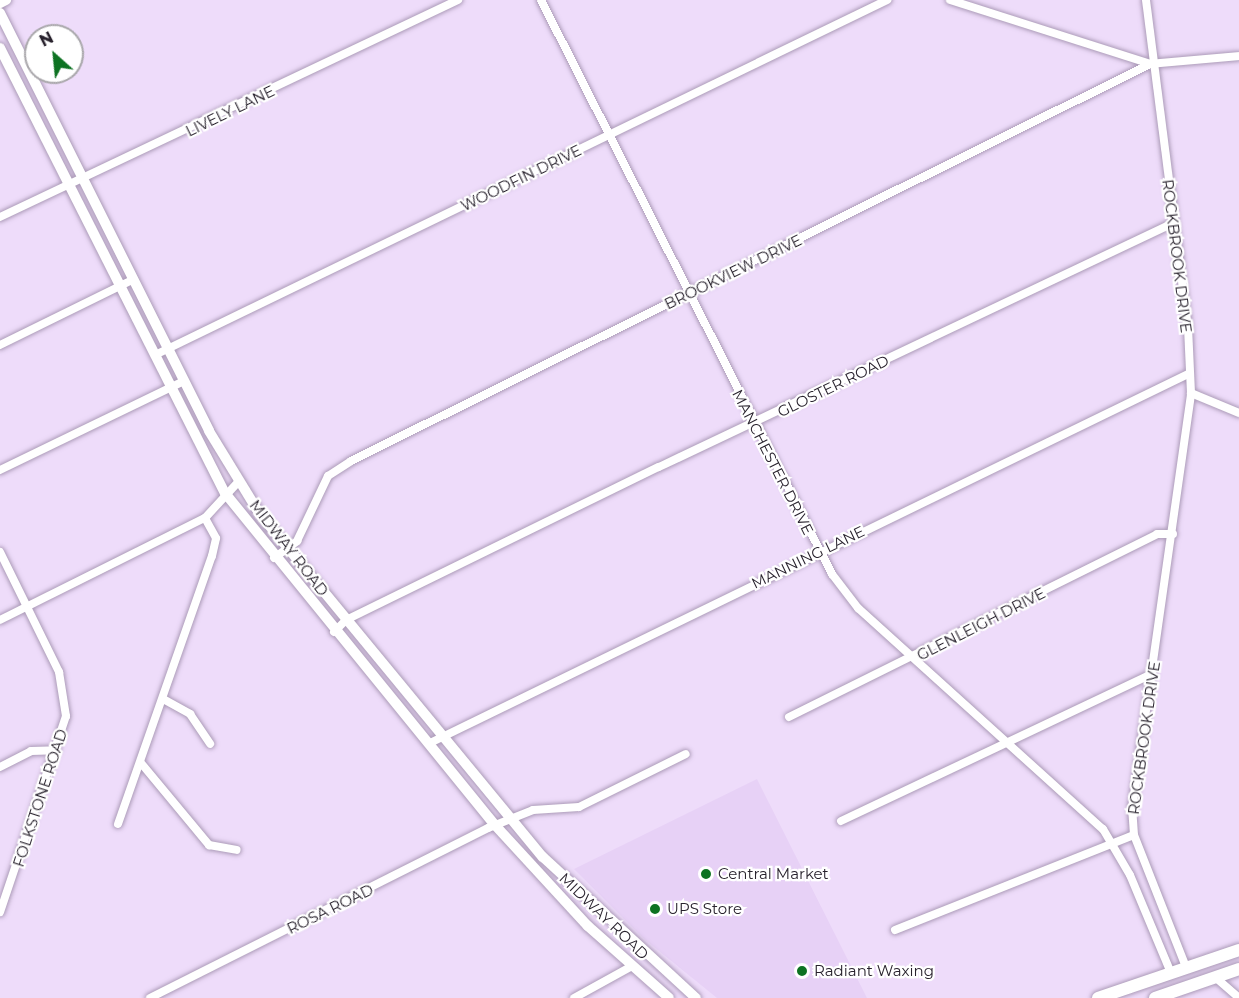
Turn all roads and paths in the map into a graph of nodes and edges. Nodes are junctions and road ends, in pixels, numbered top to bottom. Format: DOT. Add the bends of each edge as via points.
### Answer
graph roads {
  1 [pos="6,0"];
  2 [pos="458,0"];
  3 [pos="541,0"];
  4 [pos="887,0"];
  5 [pos="950,0"];
  6 [pos="1146,0"];
  7 [pos="0,3"];
  8 [pos="0,13"];
  9 [pos="0,48"];
  10 [pos="1238,56"];
  11 [pos="1150,64"];
  12 [pos="608,136"];
  13 [pos="84,181"];
  14 [pos="68,183"];
  15 [pos="0,217"];
  16 [pos="1173,223"];
  17 [pos="134,279"];
  18 [pos="119,286"];
  19 [pos="688,294"];
  20 [pos="0,345"];
  21 [pos="167,349"];
  22 [pos="155,355"];
  23 [pos="1188,374"];
  24 [pos="184,381"];
  25 [pos="172,387"];
  26 [pos="1191,393"];
  27 [pos="1239,413"];
  28 [pos="754,425"];
  29 [pos="0,470"];
  30 [pos="238,481"];
  31 [pos="225,493"];
  32 [pos="205,518"];
  33 [pos="1173,534"];
  34 [pos="288,546"];
  35 [pos="0,552"];
  36 [pos="819,552"];
  37 [pos="274,558"];
  38 [pos="27,607"];
  39 [pos="0,620"];
  40 [pos="346,620"];
  41 [pos="334,632"];
  42 [pos="913,658"];
  43 [pos="1152,674"];
  44 [pos="165,700"];
  45 [pos="789,717"];
  46 [pos="443,736"];
  47 [pos="1005,740"];
  48 [pos="430,743"];
  49 [pos="210,744"];
  50 [pos="56,750"];
  51 [pos="686,754"];
  52 [pos="141,763"];
  53 [pos="0,767"];
  54 [pos="509,819"];
  55 [pos="841,821"];
  56 [pos="118,824"];
  57 [pos="495,825"];
  58 [pos="1134,835"];
  59 [pos="1113,843"];
  60 [pos="237,850"];
  61 [pos="0,912"];
  62 [pos="895,930"];
  63 [pos="1239,950"];
  64 [pos="642,954"];
  65 [pos="632,966"];
  66 [pos="1186,967"];
  67 [pos="1239,969"];
  68 [pos="1171,973"];
  69 [pos="1215,977"];
  70 [pos="1187,993"];
  71 [pos="1238,993"];
  72 [pos="150,998"];
  73 [pos="574,998"];
  74 [pos="669,998"];
  75 [pos="696,998"];
  76 [pos="1098,998"];
  77 [pos="1155,998"];
  1 -- 7 [label="main road"];
  2 -- 13 [label="street, LIVELY LANE"];
  3 -- 12 [label="street, MANCHESTER DRIVE"];
  4 -- 12 [label="street, WOODFIN DRIVE"];
  5 -- 11 [label="street"];
  6 -- 11 [label="street, ROCKBROOK DRIVE"];
  8 -- 13 [label="main road, MIDWAY ROAD"];
  9 -- 14 [label="main road, MIDWAY ROAD"];
  10 -- 11 [label="street, BROOKVIEW DRIVE"];
  11 -- 16 [label="street, ROCKBROOK DRIVE"];
  11 -- 19 [label="street, BROOKVIEW DRIVE"];
  12 -- 19 [label="street, MANCHESTER DRIVE"];
  12 -- 21 [label="street, WOODFIN DRIVE"];
  13 -- 14 [label="street, LIVELY LANE"];
  13 -- 17 [label="main road, MIDWAY ROAD"];
  14 -- 15 [label="street, LIVELY LANE"];
  14 -- 18 [label="main road, MIDWAY ROAD"];
  16 -- 23 [label="street, ROCKBROOK DRIVE" via="1188,328"];
  16 -- 28 [label="street, GLOSTER ROAD"];
  17 -- 18 [label="street"];
  17 -- 21 [label="main road, MIDWAY ROAD"];
  18 -- 20 [label="street"];
  18 -- 22 [label="main road, MIDWAY ROAD"];
  19 -- 28 [label="street, MANCHESTER DRIVE"];
  19 -- 34 [label="street, BROOKVIEW DRIVE" via="337,468 317,491 303,531"];
  21 -- 22 [label="street, WOODFIN DRIVE"];
  21 -- 24 [label="main road, MIDWAY ROAD"];
  22 -- 25 [label="main road, MIDWAY ROAD"];
  23 -- 26 [label="street, ROCKBROOK DRIVE"];
  23 -- 36 [label="street, MANNING LANE"];
  24 -- 25 [label="street"];
  24 -- 30 [label="main road, MIDWAY ROAD"];
  25 -- 29 [label="street"];
  25 -- 31 [label="main road, MIDWAY ROAD"];
  26 -- 27 [label="street"];
  26 -- 33 [label="street, ROCKBROOK DRIVE"];
  28 -- 36 [label="street, MANCHESTER DRIVE"];
  28 -- 40 [label="street, GLOSTER ROAD"];
  30 -- 31 [label="street"];
  30 -- 34 [label="main road, MIDWAY ROAD"];
  31 -- 32 [label="street"];
  31 -- 37 [label="main road, MIDWAY ROAD"];
  32 -- 38 [label="street"];
  32 -- 44 [label="street" via="216,538"];
  33 -- 42 [label="street, GLENLEIGH DRIVE" via="1157,534"];
  33 -- 43 [label="street, ROCKBROOK DRIVE"];
  34 -- 37 [label="street, BROOKVIEW DRIVE"];
  34 -- 40 [label="main road, MIDWAY ROAD"];
  35 -- 38 [label="street, FOLKSTONE ROAD"];
  36 -- 42 [label="street, MANCHESTER DRIVE" via="858,608"];
  36 -- 46 [label="street, MANNING LANE"];
  37 -- 41 [label="main road, MIDWAY ROAD"];
  38 -- 39 [label="street"];
  38 -- 50 [label="street, FOLKSTONE ROAD" via="59,672 65,698 66,716"];
  40 -- 41 [label="street, GLOSTER ROAD"];
  40 -- 46 [label="main road, MIDWAY ROAD"];
  41 -- 48 [label="main road, MIDWAY ROAD"];
  42 -- 45 [label="street, GLENLEIGH DRIVE"];
  42 -- 47 [label="street, MANCHESTER DRIVE"];
  43 -- 47 [label="street"];
  43 -- 58 [label="street, ROCKBROOK DRIVE" via="1132,809"];
  44 -- 49 [label="street" via="190,714"];
  44 -- 52 [label="street"];
  46 -- 48 [label="street, MANNING LANE"];
  46 -- 54 [label="main road, MIDWAY ROAD"];
  47 -- 55 [label="street"];
  47 -- 59 [label="street, MANCHESTER DRIVE"];
  48 -- 57 [label="main road, MIDWAY ROAD"];
  50 -- 53 [label="street" via="31,751"];
  50 -- 61 [label="street, FOLKSTONE ROAD"];
  51 -- 54 [label="street, ROSA ROAD" via="579,807 533,810"];
  52 -- 56 [label="street"];
  52 -- 60 [label="street" via="209,845"];
  54 -- 57 [label="street, ROSA ROAD"];
  54 -- 64 [label="main road, MIDWAY ROAD"];
  57 -- 65 [label="main road, MIDWAY ROAD"];
  57 -- 72 [label="street, ROSA ROAD"];
  58 -- 59 [label="street, ROCKBROOK DRIVE"];
  58 -- 66 [label="street, ROCKBROOK DRIVE"];
  59 -- 62 [label="street, ROCKBROOK DRIVE"];
  59 -- 68 [label="street"];
  63 -- 66 [label="main road"];
  64 -- 65 [label="main road"];
  64 -- 75 [label="main road, MIDWAY ROAD"];
  65 -- 73 [label="street"];
  65 -- 74 [label="main road, MIDWAY ROAD"];
  66 -- 68 [label="main road"];
  66 -- 70 [label="main road"];
  67 -- 69 [label="main road"];
  68 -- 70 [label="main road"];
  68 -- 76 [label="main road"];
  69 -- 70 [label="main road"];
  69 -- 71 [label="street"];
  70 -- 77 [label="main road"];
}
